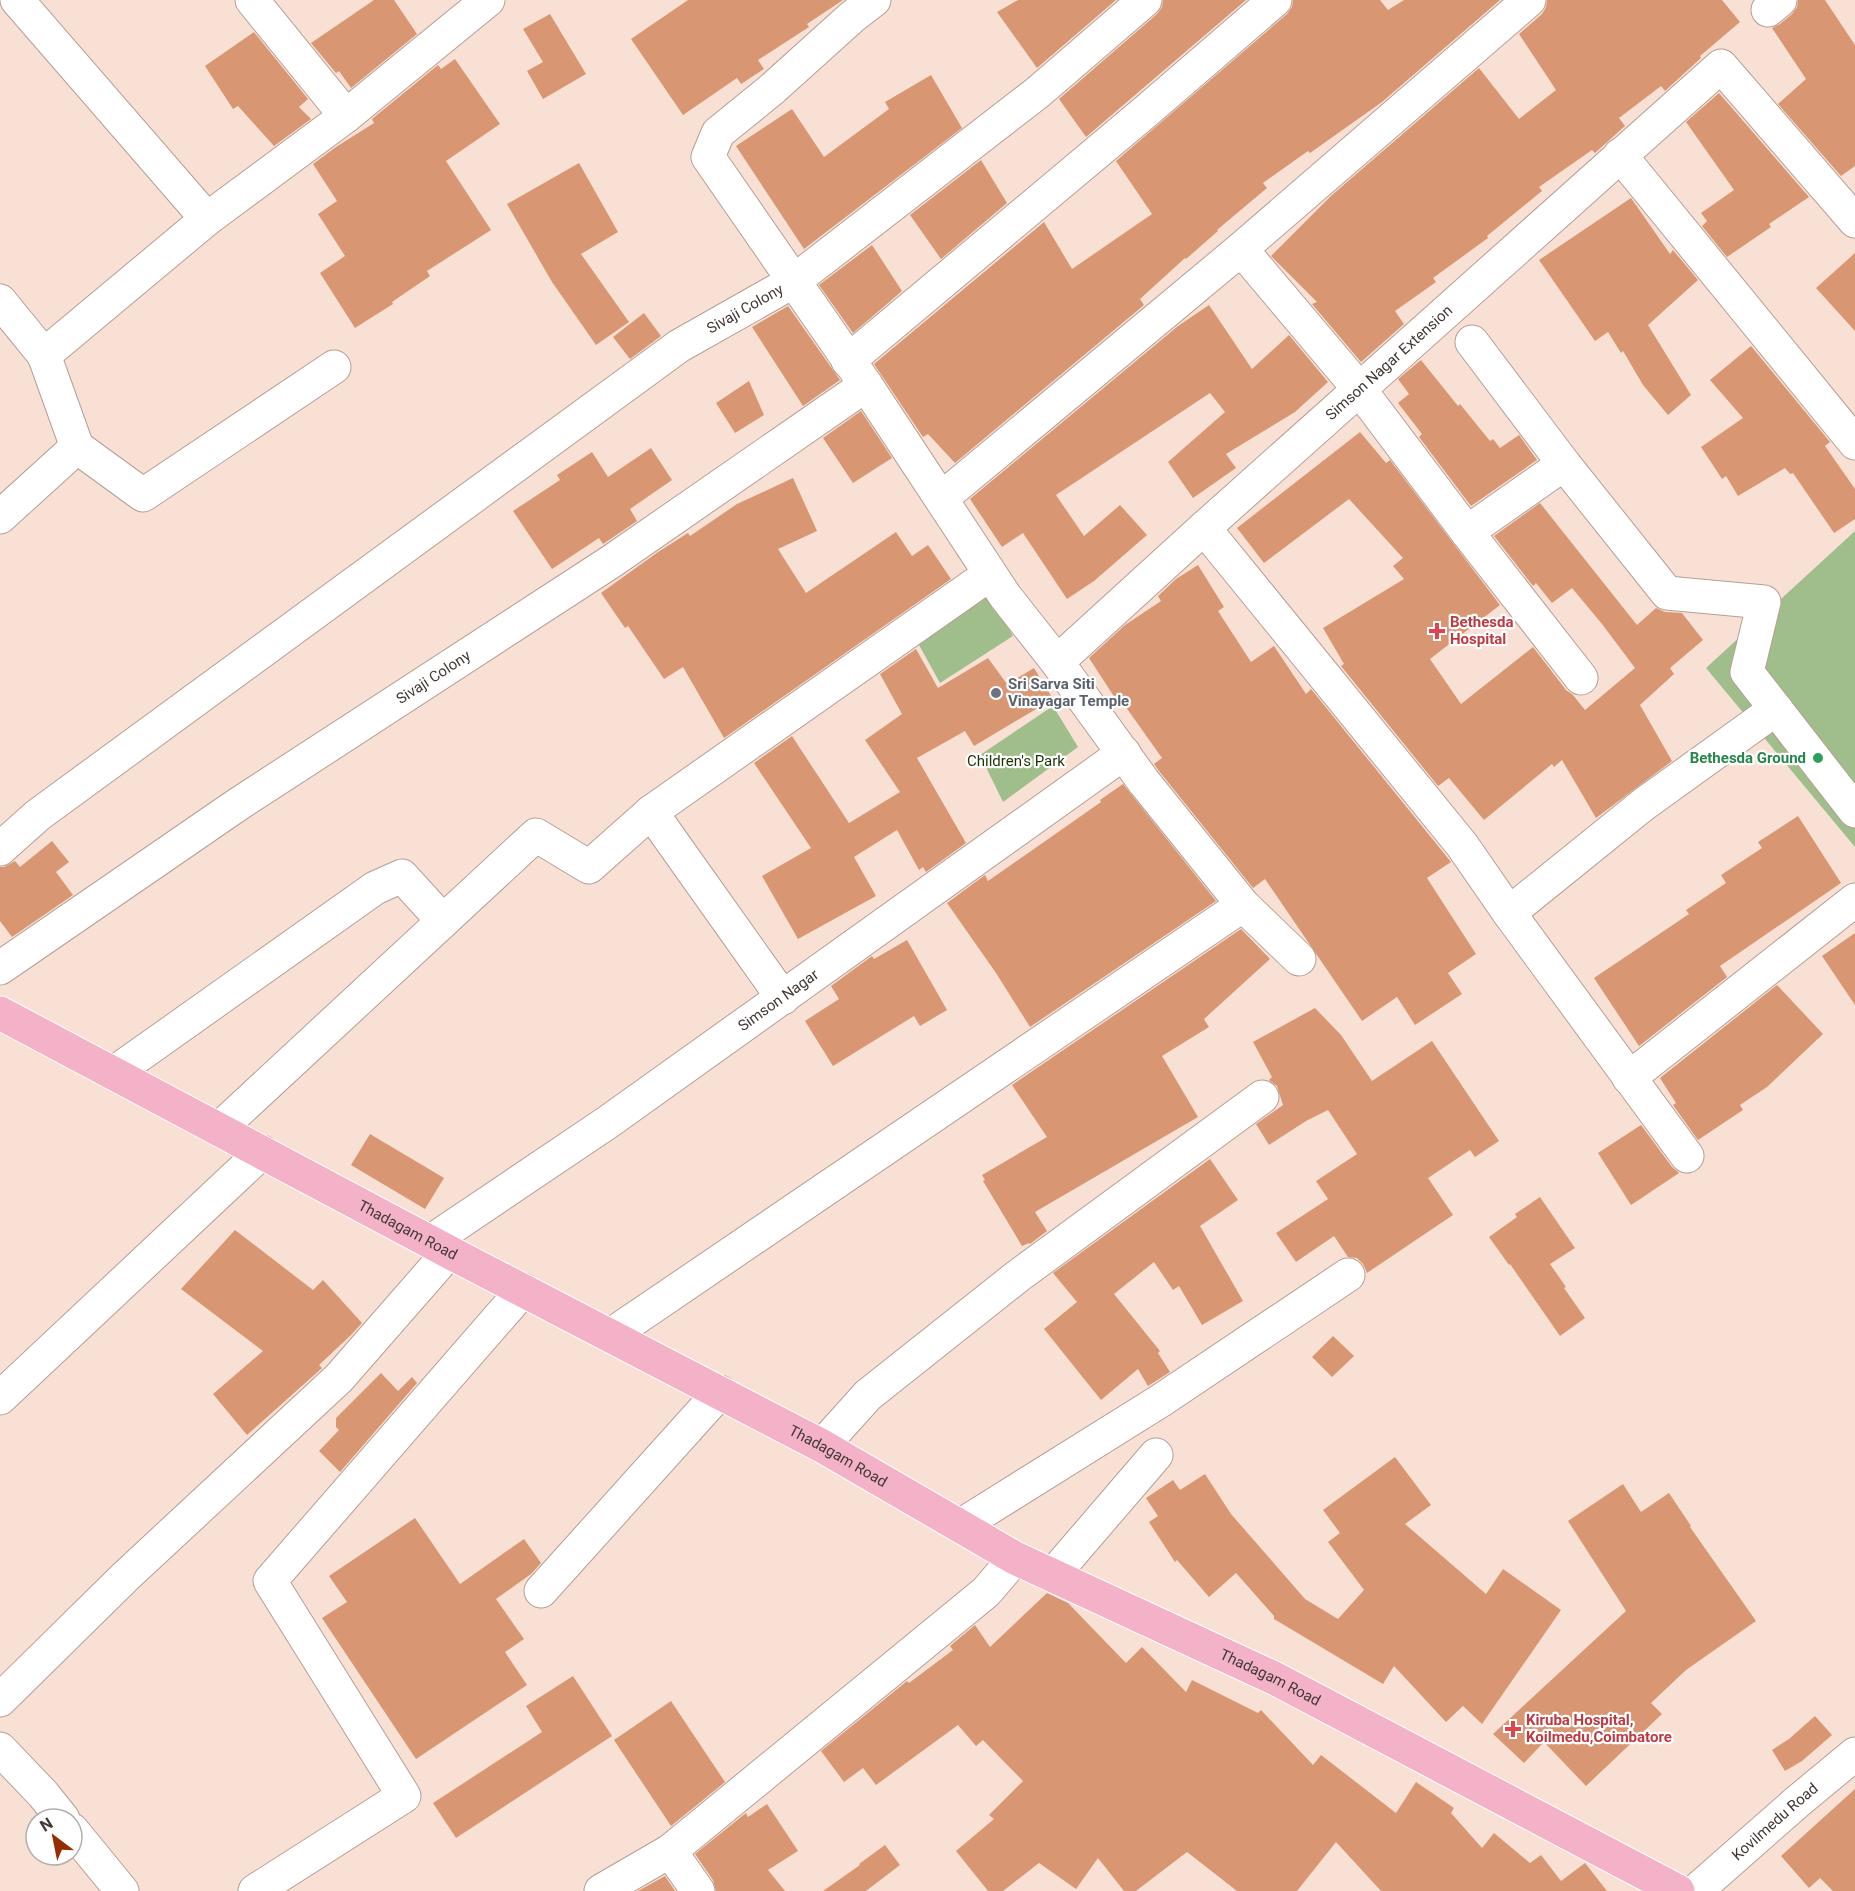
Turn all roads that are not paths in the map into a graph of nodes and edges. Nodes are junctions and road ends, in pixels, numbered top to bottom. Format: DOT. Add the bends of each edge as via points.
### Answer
graph roads {
  1 [pos="16,0"];
  2 [pos="252,0"];
  3 [pos="488,0"];
  4 [pos="874,0"];
  5 [pos="1145,0"];
  6 [pos="1275,0"];
  7 [pos="1529,0"];
  8 [pos="346,116"];
  9 [pos="1620,155"];
  10 [pos="207,219"];
  11 [pos="1855,221"];
  12 [pos="1241,249"];
  13 [pos="794,281"];
  14 [pos="0,301"];
  15 [pos="1472,342"];
  16 [pos="44,355"];
  17 [pos="334,367"];
  18 [pos="857,373"];
  19 [pos="1360,390"];
  20 [pos="1855,443"];
  21 [pos="77,447"];
  22 [pos="1564,464"];
  23 [pos="942,498"];
  24 [pos="0,517"];
  25 [pos="1204,528"];
  26 [pos="1467,532"];
  27 [pos="990,574"];
  28 [pos="1057,662"];
  29 [pos="1581,678"];
  30 [pos="1776,709"];
  31 [pos="1124,753"];
  32 [pos="1855,811"];
  33 [pos="651,812"];
  34 [pos="0,849"];
  35 [pos="1855,900"];
  36 [pos="1243,906"];
  37 [pos="1509,913"];
  38 [pos="443,921"];
  39 [pos="1299,959"];
  40 [pos="0,968"];
  41 [pos="783,998"];
  42 [pos="5,1023"];
  43 [pos="114,1073"];
  44 [pos="1629,1078"];
  45 [pos="1262,1097"];
  46 [pos="219,1130"];
  47 [pos="261,1152"];
  48 [pos="1687,1156"];
  49 [pos="440,1247"];
  50 [pos="1348,1275"];
  51 [pos="523,1290"];
  52 [pos="611,1335"];
  53 [pos="720,1392"];
  54 [pos="0,1398"];
  55 [pos="822,1446"];
  56 [pos="1156,1455"];
  57 [pos="960,1526"];
  58 [pos="1015,1557"];
  59 [pos="1053,1575"];
  60 [pos="541,1591"];
  61 [pos="0,1700"];
  62 [pos="0,1749"];
  63 [pos="1855,1754"];
  64 [pos="53,1807"];
  65 [pos="84,1845"];
  66 [pos="670,1851"];
  67 [pos="122,1891"];
  68 [pos="255,1891"];
  69 [pos="601,1891"];
  70 [pos="698,1891"];
  71 [pos="1678,1891"];
  72 [pos="1696,1891"];
  1 -- 10 [label="street"];
  2 -- 8 [label="street"];
  3 -- 8 [label="street"];
  4 -- 13 [label="street" via="718,133 708,157"];
  5 -- 13 [label="street, Sivaji Colony" via="1037,93"];
  6 -- 18 [label="street, Sivaji Colony"];
  7 -- 12 [label="street"];
  8 -- 10 [label="street"];
  9 -- 11 [label="street, Simson Nagar Extension" via="1721,66"];
  9 -- 19 [label="street, Simson Nagar Extension"];
  9 -- 20 [label="street"];
  10 -- 16 [label="street"];
  12 -- 19 [label="street"];
  12 -- 23 [label="street"];
  13 -- 18 [label="street"];
  13 -- 34 [label="street, Sivaji Colony" via="679,346 39,815"];
  14 -- 16 [label="street"];
  15 -- 22 [label="street"];
  16 -- 21 [label="street"];
  17 -- 21 [label="street" via="143,495"];
  18 -- 23 [label="street"];
  18 -- 40 [label="street, Sivaji Colony" via="612,561 237,805"];
  19 -- 25 [label="street, Simson Nagar Extension"];
  19 -- 26 [label="street"];
  21 -- 24 [label="street"];
  22 -- 26 [label="street"];
  22 -- 30 [label="street" via="1667,593 1764,602 1747,672"];
  23 -- 27 [label="street"];
  25 -- 28 [label="street, Simson Nagar Extension"];
  25 -- 37 [label="street" via="1462,845"];
  26 -- 29 [label="street"];
  27 -- 28 [label="street"];
  27 -- 33 [label="street"];
  28 -- 31 [label="street"];
  30 -- 32 [label="street"];
  30 -- 37 [label="street" via="1644,804"];
  31 -- 36 [label="street"];
  31 -- 41 [label="street, Simson Nagar"];
  33 -- 38 [label="street" via="589,867 536,835"];
  33 -- 41 [label="street"];
  35 -- 44 [label="street"];
  36 -- 39 [label="street"];
  36 -- 52 [label="street"];
  37 -- 44 [label="street"];
  38 -- 43 [label="street" via="402,876 375,888"];
  38 -- 46 [label="street"];
  41 -- 49 [label="street, Simson Nagar"];
  42 -- 43 [label="main road, Thadagam Road"];
  43 -- 46 [label="main road, Thadagam Road"];
  44 -- 48 [label="street"];
  45 -- 55 [label="street" via="980,1306 868,1395"];
  46 -- 47 [label="main road, Thadagam Road"];
  47 -- 49 [label="main road, Thadagam Road"];
  47 -- 54 [label="street"];
  49 -- 51 [label="main road, Thadagam Road"];
  49 -- 61 [label="street, Simson Nagar" via="339,1377"];
  50 -- 57 [label="street" via="1160,1401"];
  51 -- 52 [label="main road, Thadagam Road"];
  51 -- 68 [label="street" via="270,1581 404,1796"];
  52 -- 53 [label="main road, Thadagam Road"];
  53 -- 55 [label="main road, Thadagam Road"];
  53 -- 60 [label="street"];
  55 -- 57 [label="main road, Thadagam Road"];
  56 -- 59 [label="street"];
  57 -- 58 [label="main road, Thadagam Road"];
  58 -- 59 [label="main road, Thadagam Road"];
  58 -- 66 [label="street" via="986,1592"];
  59 -- 71 [label="main road, Thadagam Road" via="1276,1679"];
  62 -- 64 [label="street"];
  63 -- 72 [label="street, Kovilmedu Road"];
  65 -- 67 [label="street"];
  66 -- 69 [label="street"];
  66 -- 70 [label="street"];
}
